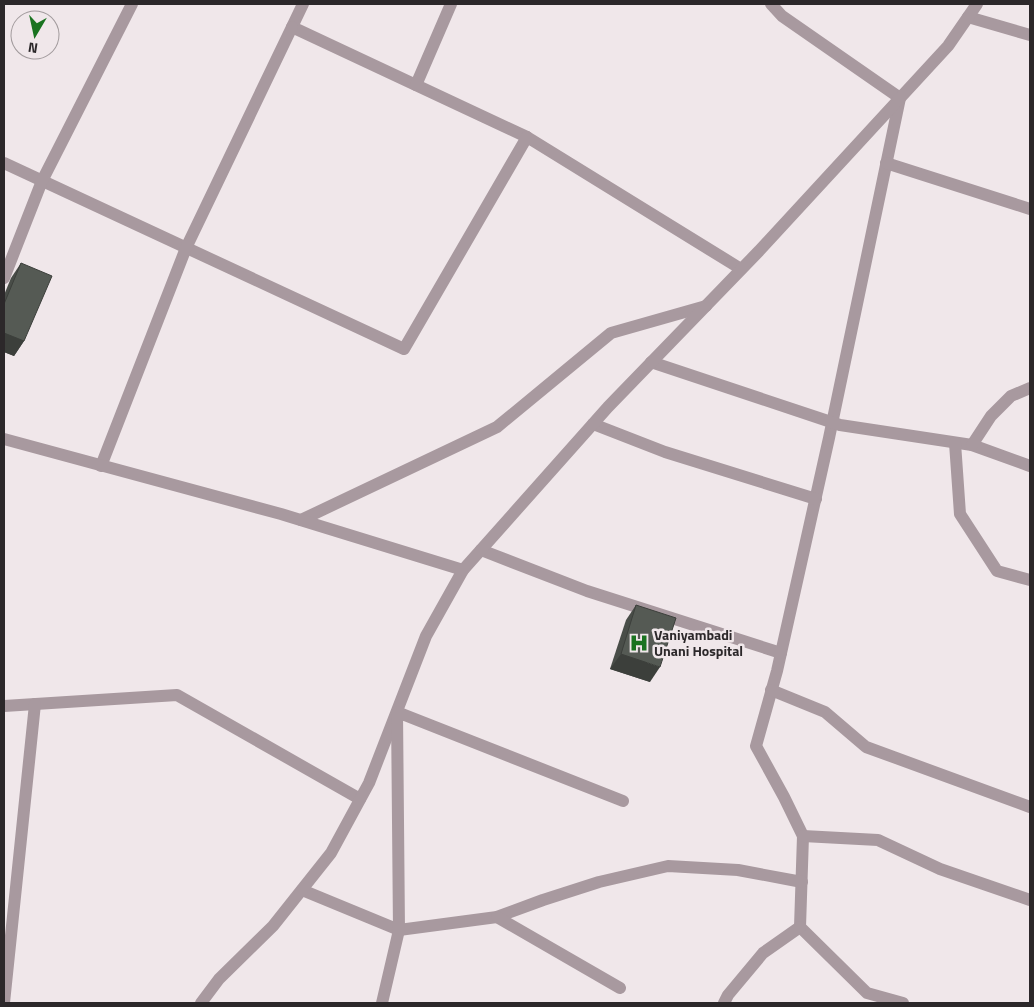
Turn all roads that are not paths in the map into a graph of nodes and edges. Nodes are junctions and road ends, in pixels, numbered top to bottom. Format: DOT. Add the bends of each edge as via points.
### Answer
graph roads {
  1 [pos="132,4"];
  2 [pos="303,4"];
  3 [pos="451,4"];
  4 [pos="771,4"];
  5 [pos="977,4"];
  6 [pos="968,17"];
  7 [pos="292,26"];
  8 [pos="1030,36"];
  9 [pos="416,85"];
  10 [pos="900,98"];
  11 [pos="527,137"];
  12 [pos="4,163"];
  13 [pos="886,163"];
  14 [pos="42,181"];
  15 [pos="1030,209"];
  16 [pos="186,248"];
  17 [pos="741,269"];
  18 [pos="4,278"];
  19 [pos="706,306"];
  20 [pos="651,362"];
  21 [pos="1030,388"];
  22 [pos="832,422"];
  23 [pos="593,424"];
  24 [pos="4,440"];
  25 [pos="955,443"];
  26 [pos="972,445"];
  27 [pos="101,466"];
  28 [pos="1030,466"];
  29 [pos="816,499"];
  30 [pos="300,520"];
  31 [pos="480,550"];
  32 [pos="463,570"];
  33 [pos="1030,580"];
  34 [pos="781,653"];
  35 [pos="771,690"];
  36 [pos="35,704"];
  37 [pos="4,706"];
  38 [pos="397,712"];
  39 [pos="360,799"];
  40 [pos="623,801"];
  41 [pos="1030,807"];
  42 [pos="803,836"];
  43 [pos="802,882"];
  44 [pos="302,890"];
  45 [pos="1030,900"];
  46 [pos="497,917"];
  47 [pos="800,928"];
  48 [pos="399,930"];
  49 [pos="620,988"];
  50 [pos="4,1003"];
  51 [pos="201,1003"];
  52 [pos="382,1003"];
  53 [pos="724,1003"];
  54 [pos="903,1003"];
  1 -- 14 [label="street"];
  2 -- 7 [label="street"];
  3 -- 9 [label="street"];
  4 -- 10 [label="street" via="782,16"];
  5 -- 6 [label="street"];
  6 -- 8 [label="street"];
  6 -- 10 [label="street" via="948,46"];
  7 -- 9 [label="street"];
  7 -- 16 [label="street"];
  9 -- 11 [label="street"];
  10 -- 13 [label="street"];
  10 -- 17 [label="street"];
  11 -- 16 [label="street" via="404,349"];
  11 -- 17 [label="street"];
  12 -- 14 [label="street"];
  13 -- 15 [label="street"];
  13 -- 22 [label="street"];
  14 -- 16 [label="street"];
  14 -- 18 [label="street"];
  16 -- 27 [label="street"];
  17 -- 19 [label="street"];
  19 -- 20 [label="street"];
  19 -- 30 [label="street" via="611,333 497,428"];
  20 -- 22 [label="street"];
  20 -- 23 [label="street"];
  21 -- 26 [label="street" via="1011,396 991,416"];
  22 -- 25 [label="street"];
  22 -- 29 [label="street"];
  23 -- 29 [label="street" via="665,452"];
  23 -- 31 [label="street"];
  24 -- 27 [label="street"];
  25 -- 26 [label="street"];
  25 -- 33 [label="street" via="960,514 997,571"];
  26 -- 28 [label="street"];
  27 -- 30 [label="street"];
  29 -- 34 [label="street"];
  30 -- 32 [label="street"];
  31 -- 32 [label="street"];
  31 -- 34 [label="street" via="587,592"];
  32 -- 38 [label="street" via="426,636"];
  34 -- 35 [label="street"];
  35 -- 41 [label="street" via="825,712 866,747"];
  35 -- 42 [label="street" via="756,746"];
  36 -- 37 [label="street"];
  36 -- 39 [label="street" via="177,695"];
  36 -- 50 [label="street"];
  38 -- 39 [label="street"];
  38 -- 40 [label="street"];
  38 -- 48 [label="street"];
  39 -- 44 [label="street" via="331,853"];
  42 -- 43 [label="street"];
  42 -- 45 [label="street" via="878,840 940,869"];
  43 -- 46 [label="street" via="738,870 668,866 599,882"];
  43 -- 47 [label="street"];
  44 -- 48 [label="street"];
  44 -- 51 [label="street" via="273,926 218,979"];
  46 -- 48 [label="street"];
  46 -- 49 [label="street"];
  47 -- 53 [label="street" via="763,953"];
  47 -- 54 [label="street" via="867,993"];
  48 -- 52 [label="street"];
}
